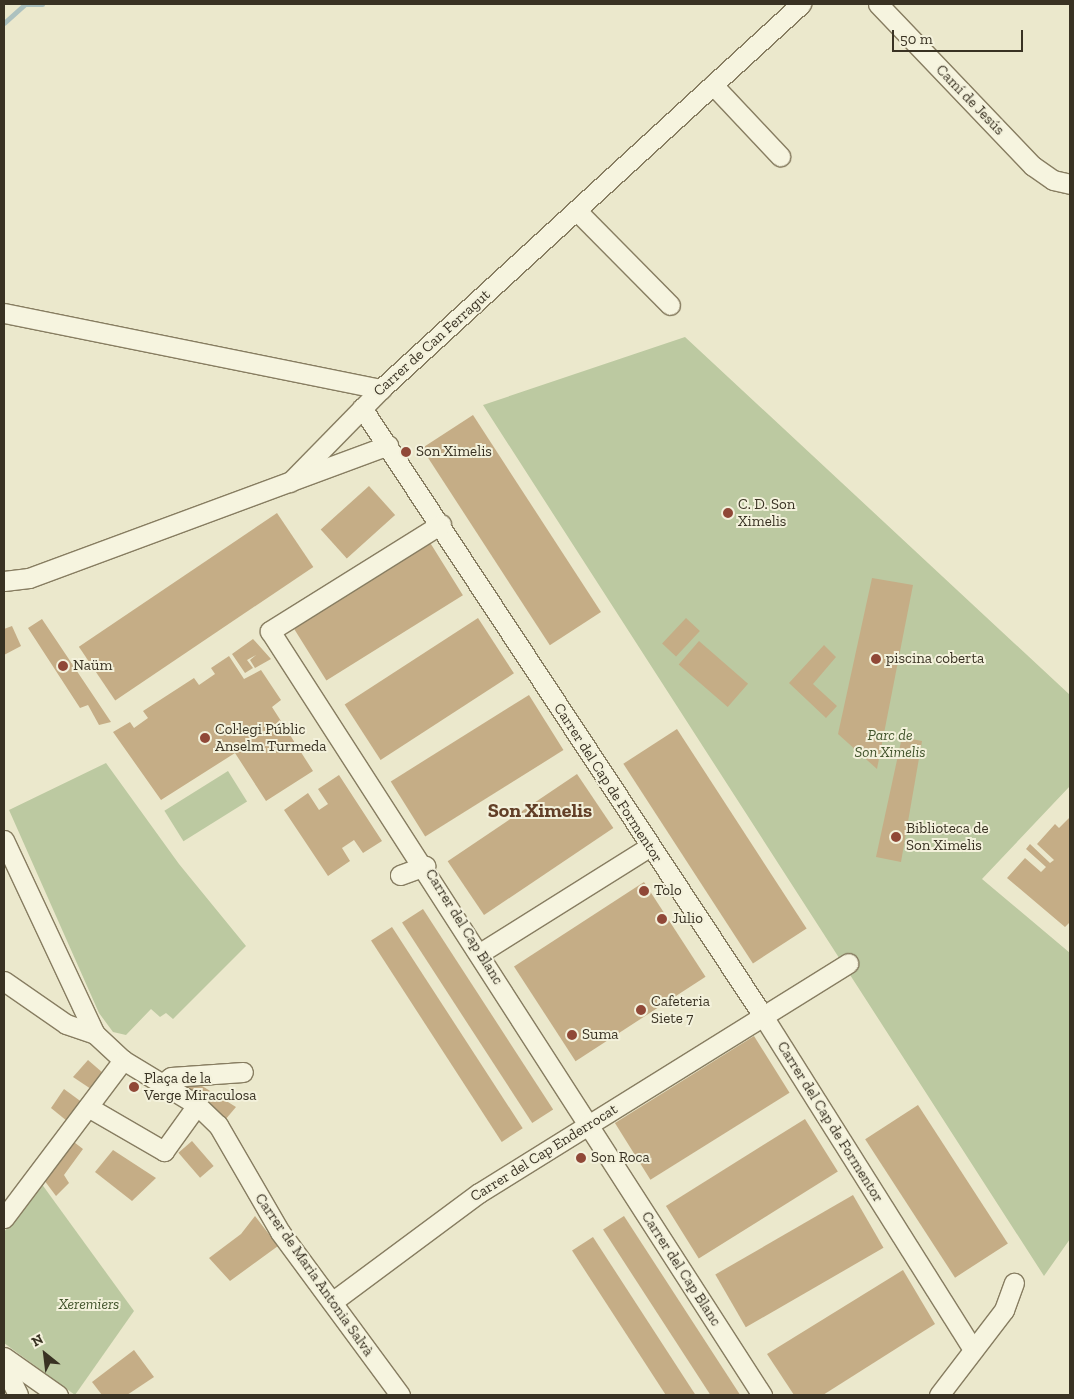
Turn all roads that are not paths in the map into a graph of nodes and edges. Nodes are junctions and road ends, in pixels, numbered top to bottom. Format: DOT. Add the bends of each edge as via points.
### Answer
graph roads {
  1 [pos="801,4"];
  2 [pos="878,4"];
  3 [pos="713,84"];
  4 [pos="780,156"];
  5 [pos="1070,184"];
  6 [pos="578,211"];
  7 [pos="670,305"];
  8 [pos="4,313"];
  9 [pos="382,389"];
  10 [pos="362,408"];
  11 [pos="388,445"];
  12 [pos="290,482"];
  13 [pos="441,524"];
  14 [pos="4,581"];
  15 [pos="4,840"];
  16 [pos="649,847"];
  17 [pos="425,866"];
  18 [pos="400,875"];
  19 [pos="480,953"];
  20 [pos="848,963"];
  21 [pos="4,981"];
  22 [pos="763,1016"];
  23 [pos="95,1034"];
  24 [pos="123,1060"];
  25 [pos="242,1072"];
  26 [pos="162,1084"];
  27 [pos="197,1105"];
  28 [pos="88,1107"];
  29 [pos="589,1124"];
  30 [pos="4,1218"];
  31 [pos="1014,1284"];
  32 [pos="332,1302"];
  33 [pos="973,1349"];
  34 [pos="4,1357"];
  35 [pos="4,1366"];
  36 [pos="53,1392"];
  37 [pos="18,1395"];
  38 [pos="27,1395"];
  39 [pos="400,1395"];
  40 [pos="762,1395"];
  41 [pos="939,1395"];
  1 -- 3 [label="street, Carrer de Can Ferragut"];
  2 -- 5 [label="street, Camí de Jesús" via="1034,166 1053,180"];
  3 -- 4 [label="street"];
  3 -- 6 [label="street, Carrer de Can Ferragut"];
  6 -- 7 [label="street"];
  6 -- 9 [label="street, Carrer de Can Ferragut"];
  8 -- 9 [label="street"];
  9 -- 10 [label="street, Carrer de Can Ferragut"];
  10 -- 11 [label="street"];
  10 -- 12 [label="street, Carrer de Can Ferragut"];
  11 -- 12 [label="street"];
  11 -- 13 [label="street, Carrer del Cap de Formentor"];
  12 -- 14 [label="street, Carrer de Can Ferragut" via="29,578"];
  13 -- 16 [label="street, Carrer del Cap de Formentor"];
  13 -- 17 [label="street, Carrer del Cap Blanc" via="270,631"];
  15 -- 23 [label="street"];
  16 -- 19 [label="street"];
  16 -- 22 [label="street, Carrer del Cap de Formentor"];
  17 -- 18 [label="street"];
  17 -- 19 [label="street, Carrer del Cap Blanc"];
  19 -- 29 [label="street, Carrer del Cap Blanc"];
  20 -- 22 [label="street"];
  21 -- 23 [label="street" via="66,1024"];
  22 -- 29 [label="street, Carrer del Cap Enderrocat"];
  22 -- 33 [label="street, Carrer del Cap de Formentor"];
  23 -- 24 [label="street"];
  24 -- 26 [label="street"];
  24 -- 28 [label="street"];
  25 -- 26 [label="street" via="171,1077"];
  26 -- 27 [label="street"];
  27 -- 28 [label="street" via="164,1151"];
  27 -- 32 [label="street, Carrer de Maria Antonia Salvà" via="218,1125 280,1232"];
  28 -- 30 [label="street"];
  29 -- 32 [label="street, Carrer del Cap Enderrocat" via="479,1193"];
  29 -- 40 [label="street, Carrer del Cap Blanc"];
  31 -- 33 [label="street" via="1004,1310"];
  32 -- 39 [label="street, Carrer de Maria Antonia Salvà"];
  33 -- 41 [label="street"];
  34 -- 36 [label="street"];
  35 -- 37 [label="street"];
  36 -- 38 [label="street" via="34,1388"];
}
